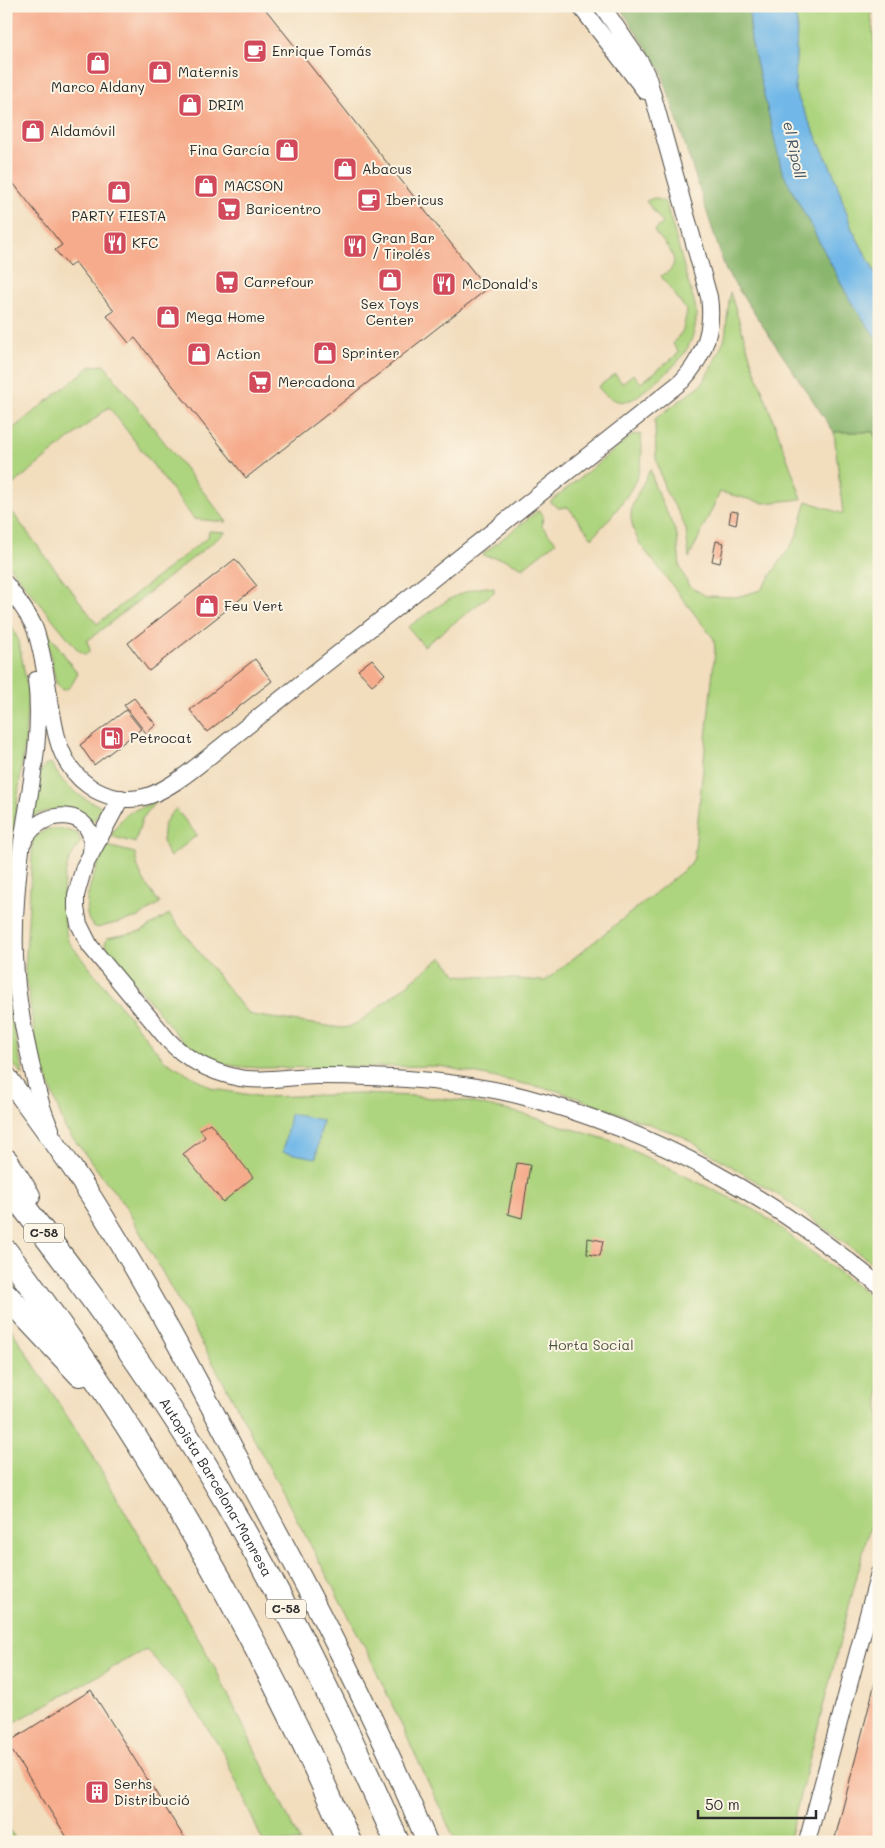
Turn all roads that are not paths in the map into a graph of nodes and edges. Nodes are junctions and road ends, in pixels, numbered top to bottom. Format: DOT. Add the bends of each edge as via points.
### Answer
graph roads {
  1 [pos="580,6"];
  2 [pos="602,6"];
  3 [pos="662,129"];
  4 [pos="6,585"];
  5 [pos="121,798"];
  6 [pos="22,845"];
  7 [pos="91,851"];
  8 [pos="6,1076"];
  9 [pos="6,1161"];
  10 [pos="78,1176"];
  11 [pos="6,1184"];
  12 [pos="6,1252"];
  13 [pos="6,1260"];
  14 [pos="82,1282"];
  15 [pos="879,1285"];
  16 [pos="6,1295"];
  17 [pos="40,1296"];
  18 [pos="131,1430"];
  19 [pos="879,1573"];
  20 [pos="349,1842"];
  21 [pos="397,1842"];
  22 [pos="427,1842"];
  23 [pos="807,1842"];
  1 -- 3 [label="street" via="644,88"];
  2 -- 3 [label="street" via="641,63"];
  3 -- 5 [label="street" via="710,309 708,335 690,372 186,774 143,798"];
  4 -- 5 [label="street" via="34,628 62,753 85,783 96,791"];
  4 -- 6 [label="street" via="29,650 38,693 36,760"];
  5 -- 7 [label="street"];
  6 -- 7 [label="street" via="39,822 63,816 85,824 92,837"];
  6 -- 10 [label="street" via="16,973 22,1024 48,1123"];
  7 -- 15 [label="street" via="76,895 83,936 168,1040 198,1064 215,1072 257,1079 375,1078 482,1088 578,1113 663,1146 723,1176 787,1217"];
  8 -- 10 [label="main road"];
  9 -- 14 [label="highway"];
  10 -- 22 [label="main road" via="167,1327 312,1596 386,1747"];
  11 -- 14 [label="highway, Autopista Barcelona-Manresa / C-58"];
  12 -- 17 [label="highway, C-58"];
  13 -- 17 [label="highway"];
  14 -- 21 [label="highway, Autopista Barcelona-Manresa / C-58" via="140,1364 228,1503 334,1704"];
  16 -- 18 [label="highway"];
  17 -- 18 [label="highway, C-58"];
  18 -- 20 [label="highway, C-58" via="177,1503 251,1636 311,1756"];
  19 -- 23 [label="street"];
}
